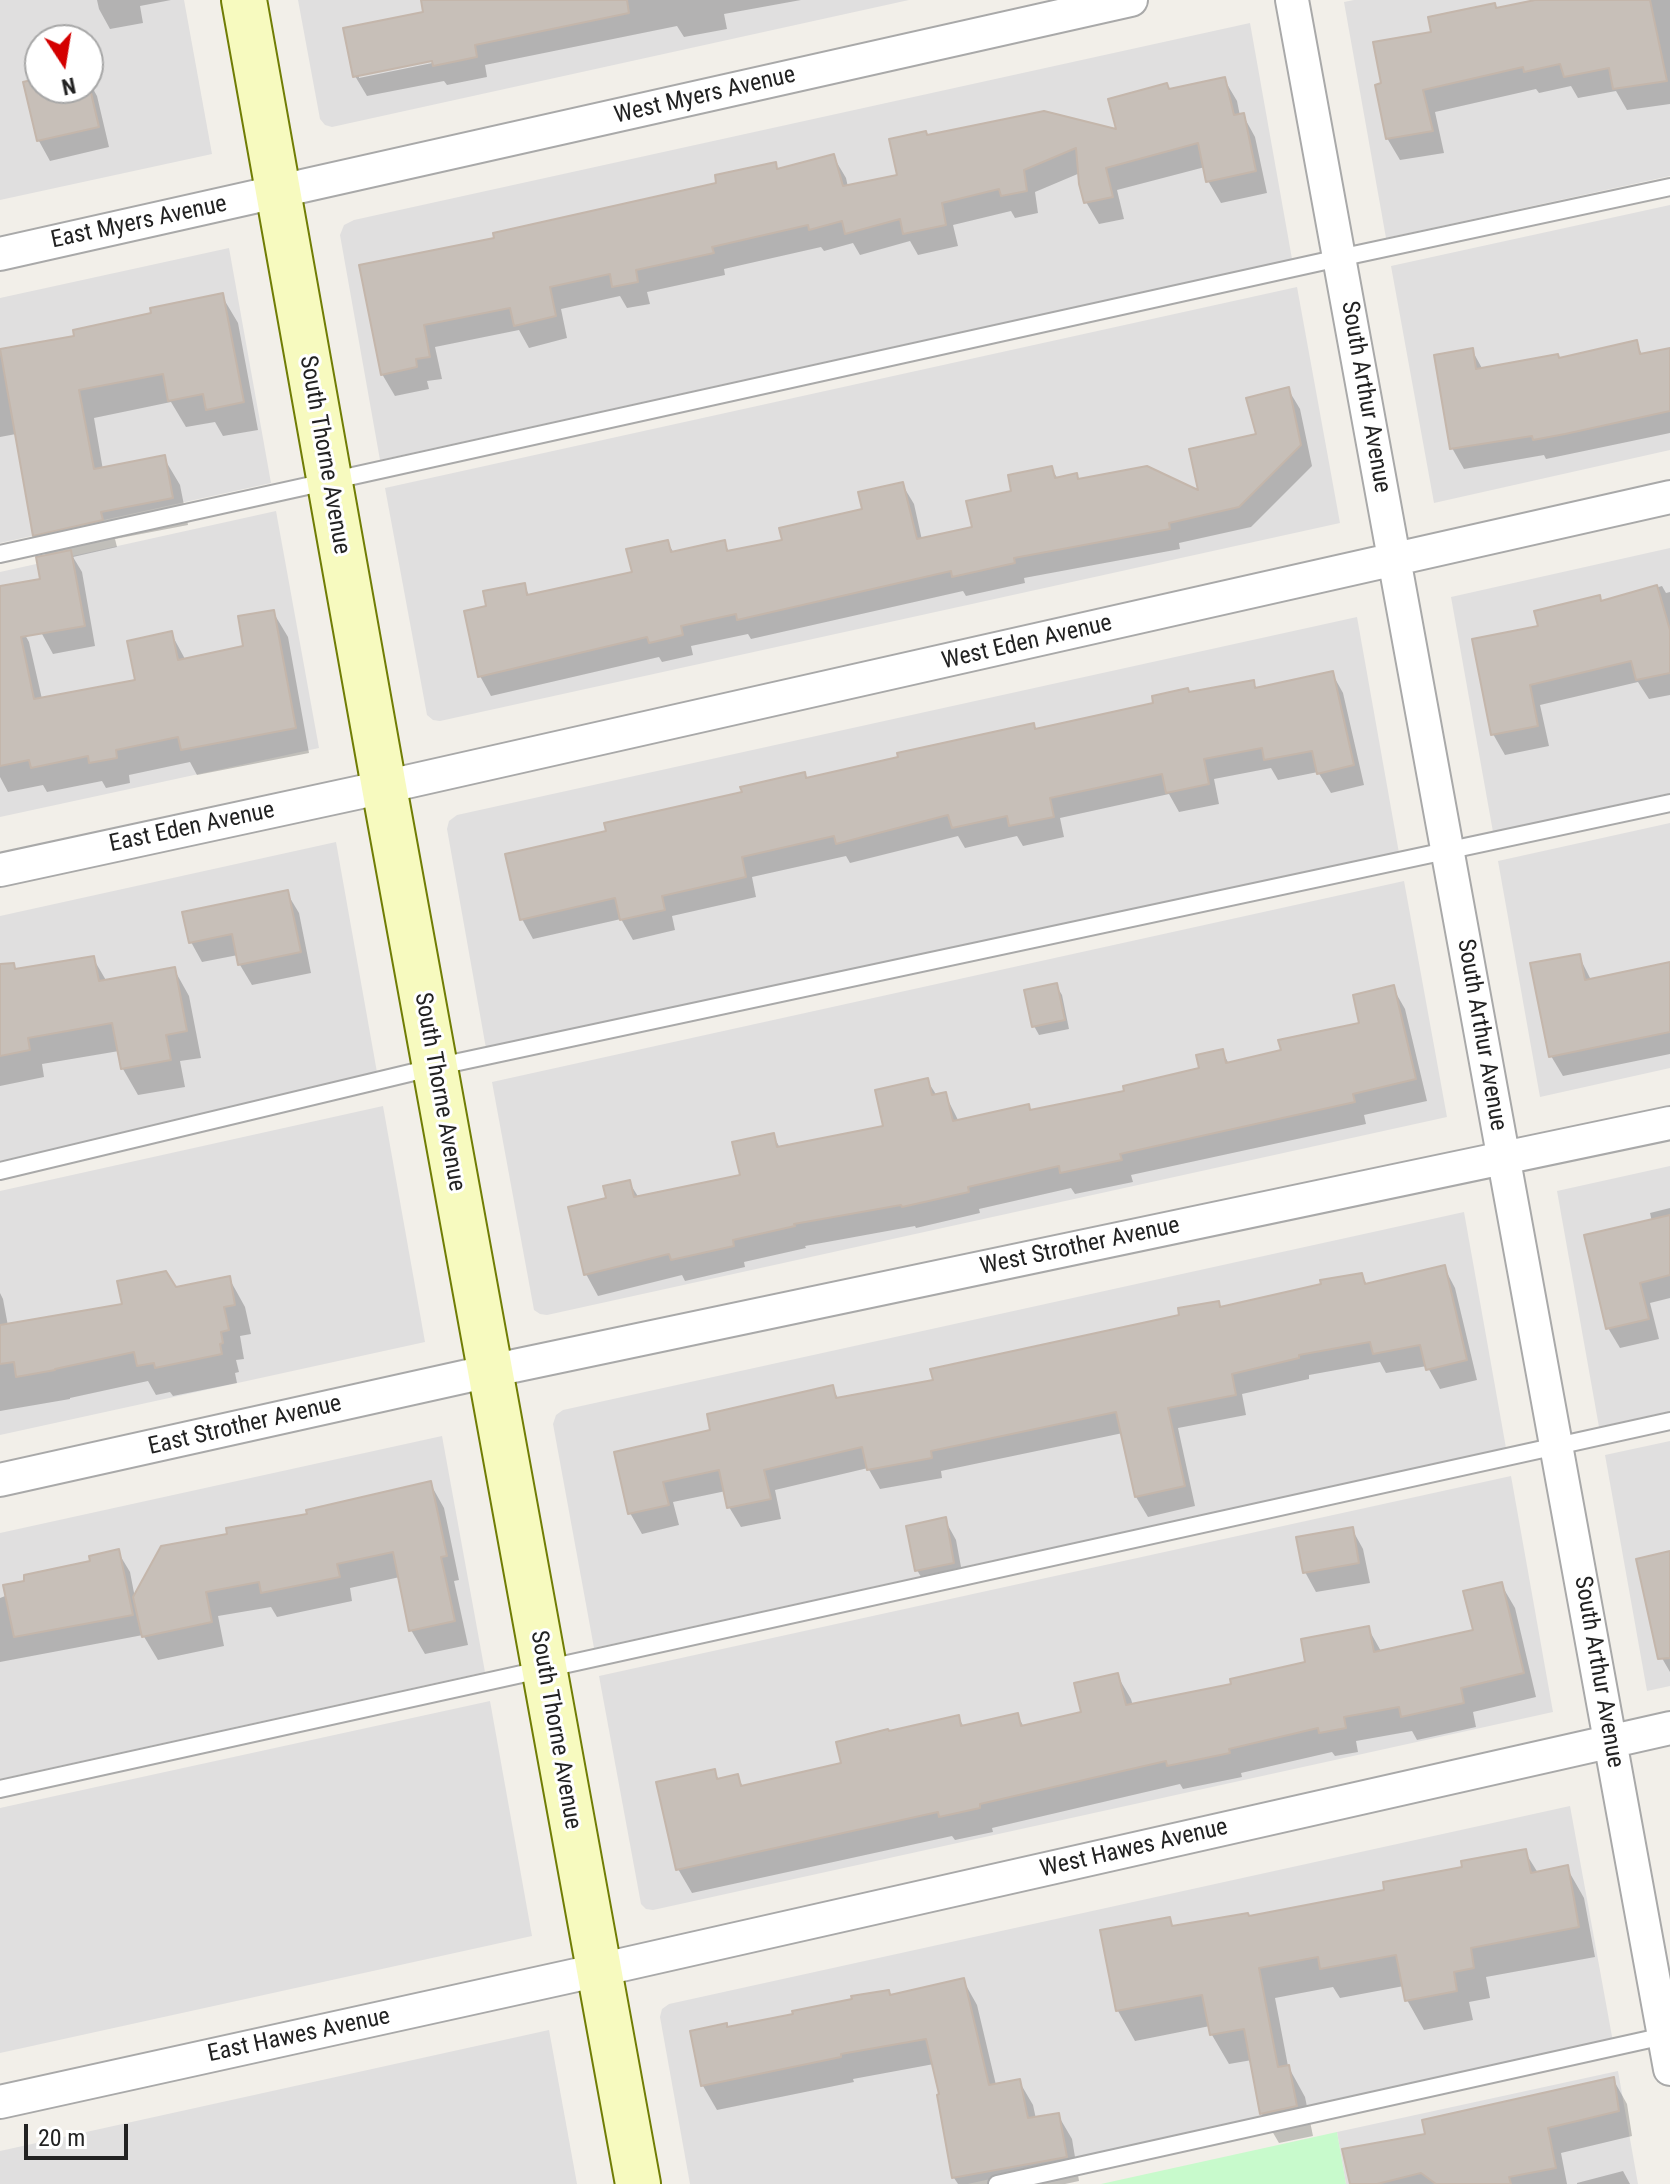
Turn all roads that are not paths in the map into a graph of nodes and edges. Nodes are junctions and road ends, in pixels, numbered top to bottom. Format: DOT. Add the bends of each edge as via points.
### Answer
graph roads {
  1 [pos="244,0"];
  2 [pos="1131,0"];
  3 [pos="1292,0"];
  4 [pos="1670,187"];
  5 [pos="279,192"];
  6 [pos="0,254"];
  7 [pos="1339,258"];
  8 [pos="328,480"];
  9 [pos="1670,497"];
  10 [pos="0,554"];
  11 [pos="1395,560"];
  12 [pos="384,787"];
  13 [pos="1670,803"];
  14 [pos="1448,852"];
  15 [pos="0,870"];
  16 [pos="435,1067"];
  17 [pos="1670,1123"];
  18 [pos="1504,1159"];
  19 [pos="0,1171"];
  20 [pos="490,1371"];
  21 [pos="1670,1421"];
  22 [pos="1556,1446"];
  23 [pos="0,1480"];
  24 [pos="544,1669"];
  25 [pos="1670,1728"];
  26 [pos="1610,1741"];
  27 [pos="0,1789"];
  28 [pos="599,1970"];
  29 [pos="1664,2036"];
  30 [pos="1670,2069"];
  31 [pos="0,2102"];
  32 [pos="638,2184"];
  33 [pos="997,2184"];
  1 -- 5 [label="main road, South Thorne Avenue"];
  2 -- 5 [label="street, West Myers Avenue"];
  3 -- 7 [label="street, South Arthur Avenue"];
  4 -- 7 [label="lane"];
  5 -- 6 [label="street, East Myers Avenue"];
  5 -- 8 [label="main road, South Thorne Avenue"];
  7 -- 8 [label="lane"];
  7 -- 11 [label="street, South Arthur Avenue"];
  8 -- 10 [label="lane"];
  8 -- 12 [label="main road, South Thorne Avenue"];
  9 -- 11 [label="street, West Eden Avenue"];
  11 -- 12 [label="street, West Eden Avenue"];
  11 -- 14 [label="street, South Arthur Avenue"];
  12 -- 15 [label="street, East Eden Avenue"];
  12 -- 16 [label="main road, South Thorne Avenue"];
  13 -- 14 [label="lane"];
  14 -- 16 [label="lane"];
  14 -- 18 [label="street, South Arthur Avenue"];
  16 -- 19 [label="lane"];
  16 -- 20 [label="main road, South Thorne Avenue"];
  17 -- 18 [label="street, West Strother Avenue"];
  18 -- 20 [label="street, West Strother Avenue"];
  18 -- 22 [label="street, South Arthur Avenue"];
  20 -- 23 [label="street, East Strother Avenue"];
  20 -- 24 [label="main road, South Thorne Avenue"];
  21 -- 22 [label="lane"];
  22 -- 24 [label="lane"];
  22 -- 26 [label="street, South Arthur Avenue"];
  24 -- 27 [label="lane"];
  24 -- 28 [label="main road, South Thorne Avenue"];
  25 -- 26 [label="street, West Hawes Avenue"];
  26 -- 28 [label="street, West Hawes Avenue"];
  26 -- 29 [label="street, South Arthur Avenue"];
  28 -- 31 [label="street, East Hawes Avenue"];
  28 -- 32 [label="main road, South Thorne Avenue"];
  29 -- 30 [label="street, South Arthur Avenue"];
  29 -- 33 [label="lane"];
}
